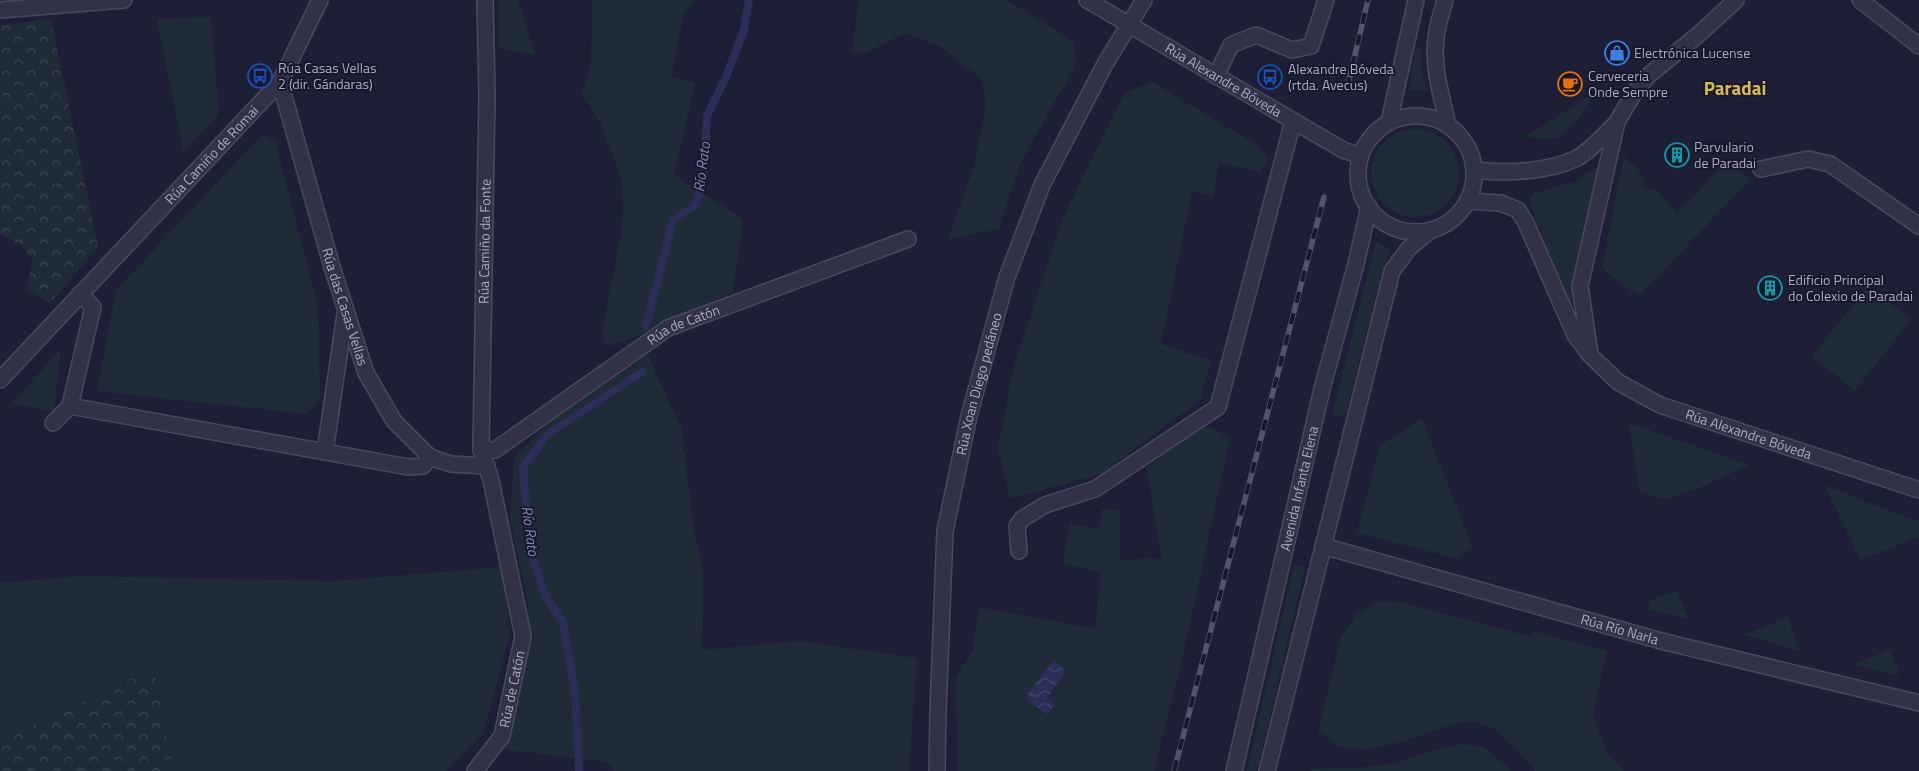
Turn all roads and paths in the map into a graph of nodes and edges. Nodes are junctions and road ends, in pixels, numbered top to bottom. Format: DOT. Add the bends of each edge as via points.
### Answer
graph roads {
  1 [pos="124,0"];
  2 [pos="320,0"];
  3 [pos="485,0"];
  4 [pos="1087,0"];
  5 [pos="1144,0"];
  6 [pos="1326,0"];
  7 [pos="1416,0"];
  8 [pos="1445,0"];
  9 [pos="1736,0"];
  10 [pos="1860,0"];
  11 [pos="3,7"];
  12 [pos="1128,25"];
  13 [pos="1919,46"];
  14 [pos="1216,76"];
  15 [pos="280,82"];
  16 [pos="1293,121"];
  17 [pos="1390,122"];
  18 [pos="1617,122"];
  19 [pos="1448,126"];
  20 [pos="1361,156"];
  21 [pos="1761,169"];
  22 [pos="1474,170"];
  23 [pos="1467,201"];
  24 [pos="1368,207"];
  25 [pos="1919,226"];
  26 [pos="1431,230"];
  27 [pos="908,239"];
  28 [pos="80,294"];
  29 [pos="346,310"];
  30 [pos="1590,355"];
  31 [pos="0,380"];
  32 [pos="70,406"];
  33 [pos="53,423"];
  34 [pos="481,450"];
  35 [pos="325,452"];
  36 [pos="430,457"];
  37 [pos="489,473"];
  38 [pos="1919,490"];
  39 [pos="1323,546"];
  40 [pos="1019,551"];
  41 [pos="1919,703"];
  42 [pos="475,771"];
  43 [pos="937,771"];
  44 [pos="1234,771"];
  45 [pos="1267,771"];
  1 -- 11 [label="street"];
  2 -- 15 [label="street, Rúa Camiño de Romai"];
  3 -- 34 [label="street, Rúa Camiño da Fonte" via="487,95"];
  4 -- 12 [label="street, Rúa Alexandre Bóveda"];
  5 -- 12 [label="street, Rúa Xoan Diego pedáneo"];
  6 -- 14 [label="street" via="1310,46 1292,50 1256,35 1231,44"];
  7 -- 17 [label="street"];
  8 -- 19 [label="street" via="1435,57"];
  9 -- 18 [label="street" via="1649,74"];
  10 -- 13 [label="street"];
  12 -- 14 [label="street, Rúa Alexandre Bóveda"];
  12 -- 43 [label="street, Rúa Xoan Diego pedáneo" via="1042,186 1007,278 969,416 946,531"];
  14 -- 16 [label="street, Rúa Alexandre Bóveda"];
  15 -- 28 [label="street, Rúa Camiño de Romai"];
  15 -- 29 [label="street, Rúa das Casas Vellas"];
  16 -- 20 [label="street, Rúa Alexandre Bóveda" via="1343,150"];
  16 -- 40 [label="street" via="1218,406 1095,489 1045,505 1022,519 1017,526"];
  17 -- 19 [label="street" via="1415,116 1432,118"];
  17 -- 20 [label="street" via="1369,140"];
  18 -- 22 [label="street" via="1578,158 1552,167 1494,173"];
  18 -- 30 [label="street" via="1580,286"];
  19 -- 22 [label="street" via="1462,138"];
  20 -- 24 [label="street" via="1358,173"];
  21 -- 25 [label="street" via="1808,159 1830,164"];
  22 -- 23 [label="street" via="1472,191"];
  23 -- 26 [label="street" via="1463,210 1448,223"];
  23 -- 30 [label="street, Rúa Alexandre Bóveda" via="1501,203 1518,210 1575,335"];
  24 -- 26 [label="street" via="1396,229"];
  24 -- 44 [label="street, Avenida Infanta Elena" via="1322,389"];
  26 -- 39 [label="street" via="1409,248 1392,271"];
  27 -- 34 [label="street, Rúa de Catón" via="668,328 495,450"];
  28 -- 31 [label="street, Rúa Camiño de Romai"];
  28 -- 32 [label="street" via="93,307"];
  29 -- 35 [label="street"];
  29 -- 36 [label="street, Rúa das Casas Vellas" via="370,381 394,421"];
  30 -- 38 [label="street, Rúa Alexandre Bóveda" via="1618,382 1660,405"];
  32 -- 33 [label="street"];
  32 -- 35 [label="street"];
  34 -- 37 [label="street, Rúa Camiño da Fonte"];
  35 -- 36 [label="street" via="408,467 423,466"];
  36 -- 37 [label="street, Rúa das Casas Vellas"];
  37 -- 42 [label="street, Rúa de Catón" via="523,636 502,736"];
  39 -- 41 [label="street, Rúa Río Narla" via="1665,642"];
  39 -- 45 [label="street"];
}
